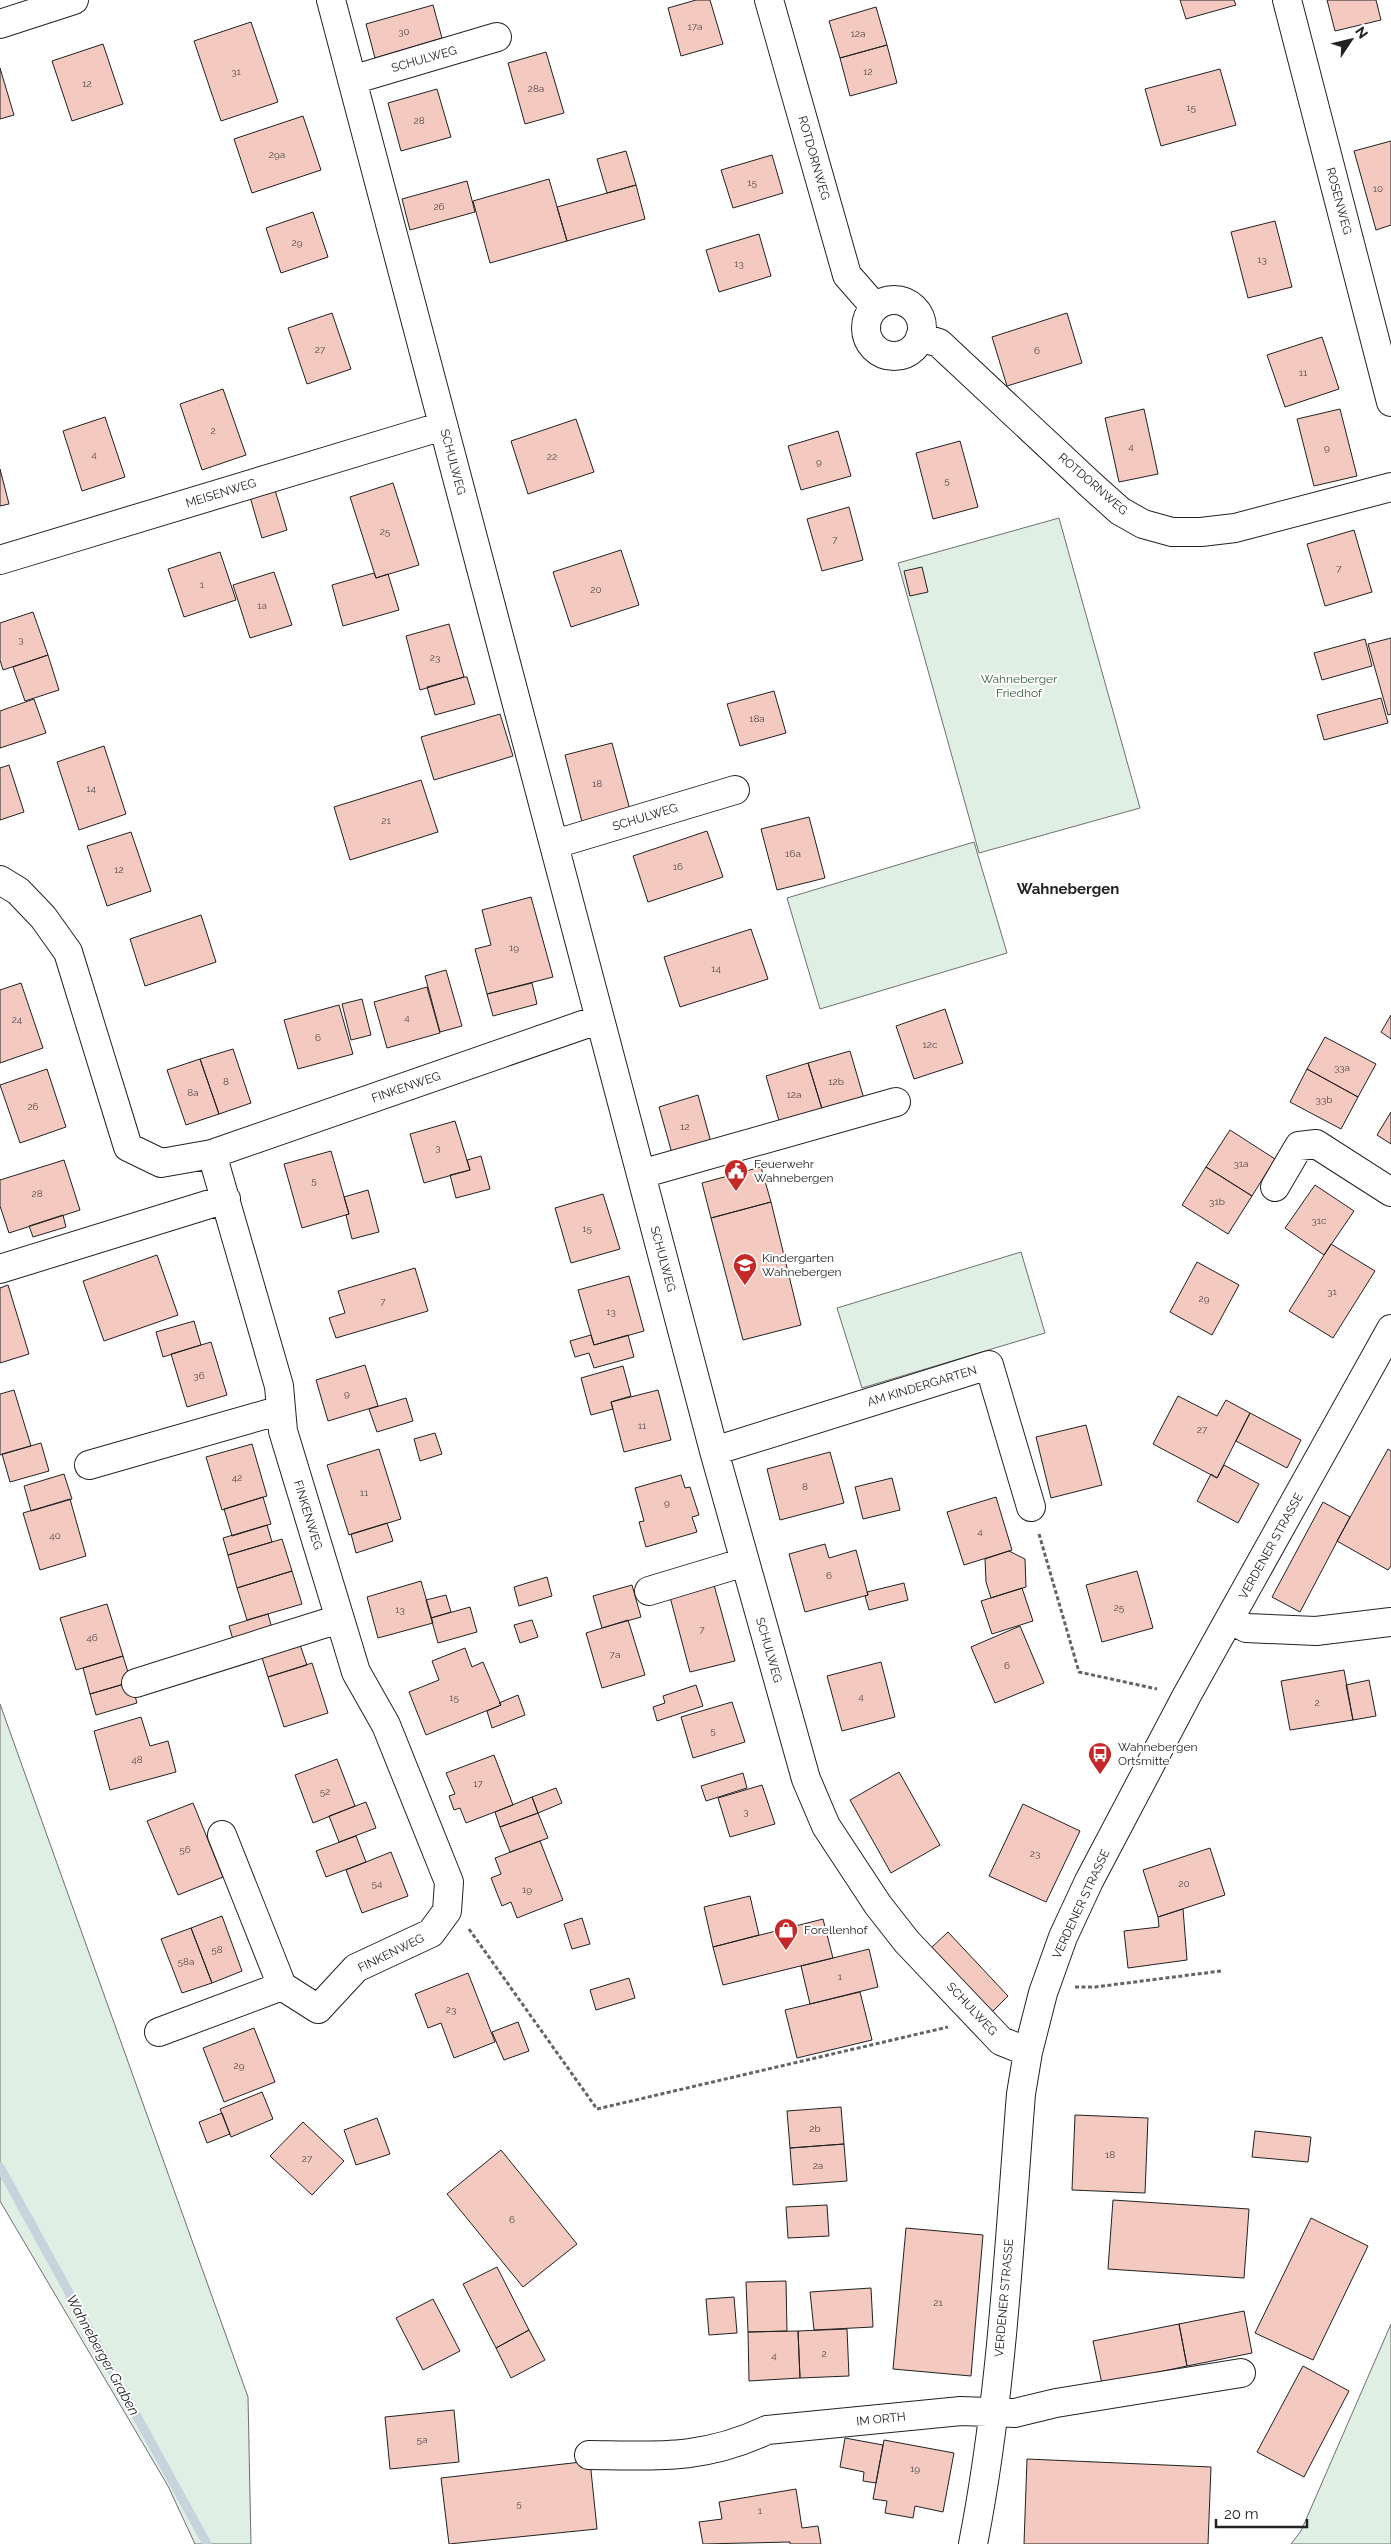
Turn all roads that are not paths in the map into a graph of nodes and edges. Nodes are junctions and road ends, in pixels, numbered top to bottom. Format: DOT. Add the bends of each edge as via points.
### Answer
graph roads {
  1 [pos="74,0"];
  2 [pos="331,0"];
  3 [pos="769,0"];
  4 [pos="1287,0"];
  5 [pos="0,24"];
  6 [pos="497,37"];
  7 [pos="352,80"];
  8 [pos="874,307"];
  9 [pos="920,337"];
  10 [pos="1391,402"];
  11 [pos="443,426"];
  12 [pos="1391,487"];
  13 [pos="0,560"];
  14 [pos="736,790"];
  15 [pos="554,844"];
  16 [pos="9,885"];
  17 [pos="600,1020"];
  18 [pos="896,1102"];
  19 [pos="212,1154"];
  20 [pos="641,1174"];
  21 [pos="1275,1187"];
  22 [pos="1391,1192"];
  23 [pos="226,1199"];
  24 [pos="0,1269"];
  25 [pos="1391,1328"];
  26 [pos="281,1410"];
  27 [pos="714,1451"];
  28 [pos="89,1465"];
  29 [pos="1031,1507"];
  30 [pos="744,1562"];
  31 [pos="648,1591"];
  32 [pos="340,1619"];
  33 [pos="1230,1619"];
  34 [pos="1391,1622"];
  35 [pos="136,1683"];
  36 [pos="222,1835"];
  37 [pos="282,1986"];
  38 [pos="159,2032"];
  39 [pos="1028,2052"];
  40 [pos="1241,2374"];
  41 [pos="994,2413"];
  42 [pos="589,2454"];
  43 [pos="974,2544"];
  1 -- 5 [label="street"];
  2 -- 7 [label="street, SCHULWEG"];
  3 -- 8 [label="street, ROTDORNWEG" via="847,275"];
  4 -- 10 [label="street, ROSENWEG"];
  6 -- 7 [label="street, SCHULWEG"];
  7 -- 11 [label="street, SCHULWEG"];
  8 -- 9 [label="street" via="894,299 914,307 922,326"];
  8 -- 9 [label="street" via="866,327 874,348 894,356 915,347"];
  9 -- 12 [label="street, ROTDORNWEG" via="939,343 1120,511 1143,524 1172,532 1235,528"];
  11 -- 13 [label="street, MEISENWEG"];
  11 -- 15 [label="street, SCHULWEG"];
  14 -- 15 [label="street, SCHULWEG"];
  15 -- 17 [label="street, SCHULWEG"];
  16 -- 19 [label="street, FINKENWEG" via="43,917 68,952 128,1147 160,1163"];
  17 -- 19 [label="street, FINKENWEG"];
  17 -- 20 [label="street, SCHULWEG"];
  18 -- 20 [label="street"];
  19 -- 23 [label="street, FINKENWEG"];
  20 -- 27 [label="street, SCHULWEG"];
  21 -- 22 [label="street" via="1299,1146 1316,1144"];
  23 -- 24 [label="street"];
  23 -- 26 [label="street, FINKENWEG" via="279,1386"];
  25 -- 33 [label="street, VERDENER STRASSE"];
  26 -- 28 [label="street"];
  26 -- 32 [label="street, FINKENWEG" via="283,1431"];
  27 -- 29 [label="street, AM KINDERGARTEN" via="989,1365"];
  27 -- 30 [label="street, SCHULWEG"];
  30 -- 31 [label="street"];
  30 -- 39 [label="street, SCHULWEG" via="806,1779 826,1826 896,1927 1001,2040"];
  32 -- 35 [label="street"];
  32 -- 37 [label="street, FINKENWEG" via="356,1672 386,1725 448,1882 447,1912 431,1933 356,1968 318,2009"];
  33 -- 34 [label="street" via="1246,1628 1316,1631"];
  33 -- 39 [label="street, VERDENER STRASSE" via="1089,1881 1063,1937 1043,1993"];
  36 -- 37 [label="street"];
  37 -- 38 [label="street"];
  39 -- 41 [label="street, VERDENER STRASSE" via="1021,2094"];
  40 -- 41 [label="street, IM ORTH" via="1056,2403 1015,2413"];
  41 -- 42 [label="street, IM ORTH" via="961,2411 767,2430 739,2444 689,2454"];
  41 -- 43 [label="street, VERDENER STRASSE"];
}
